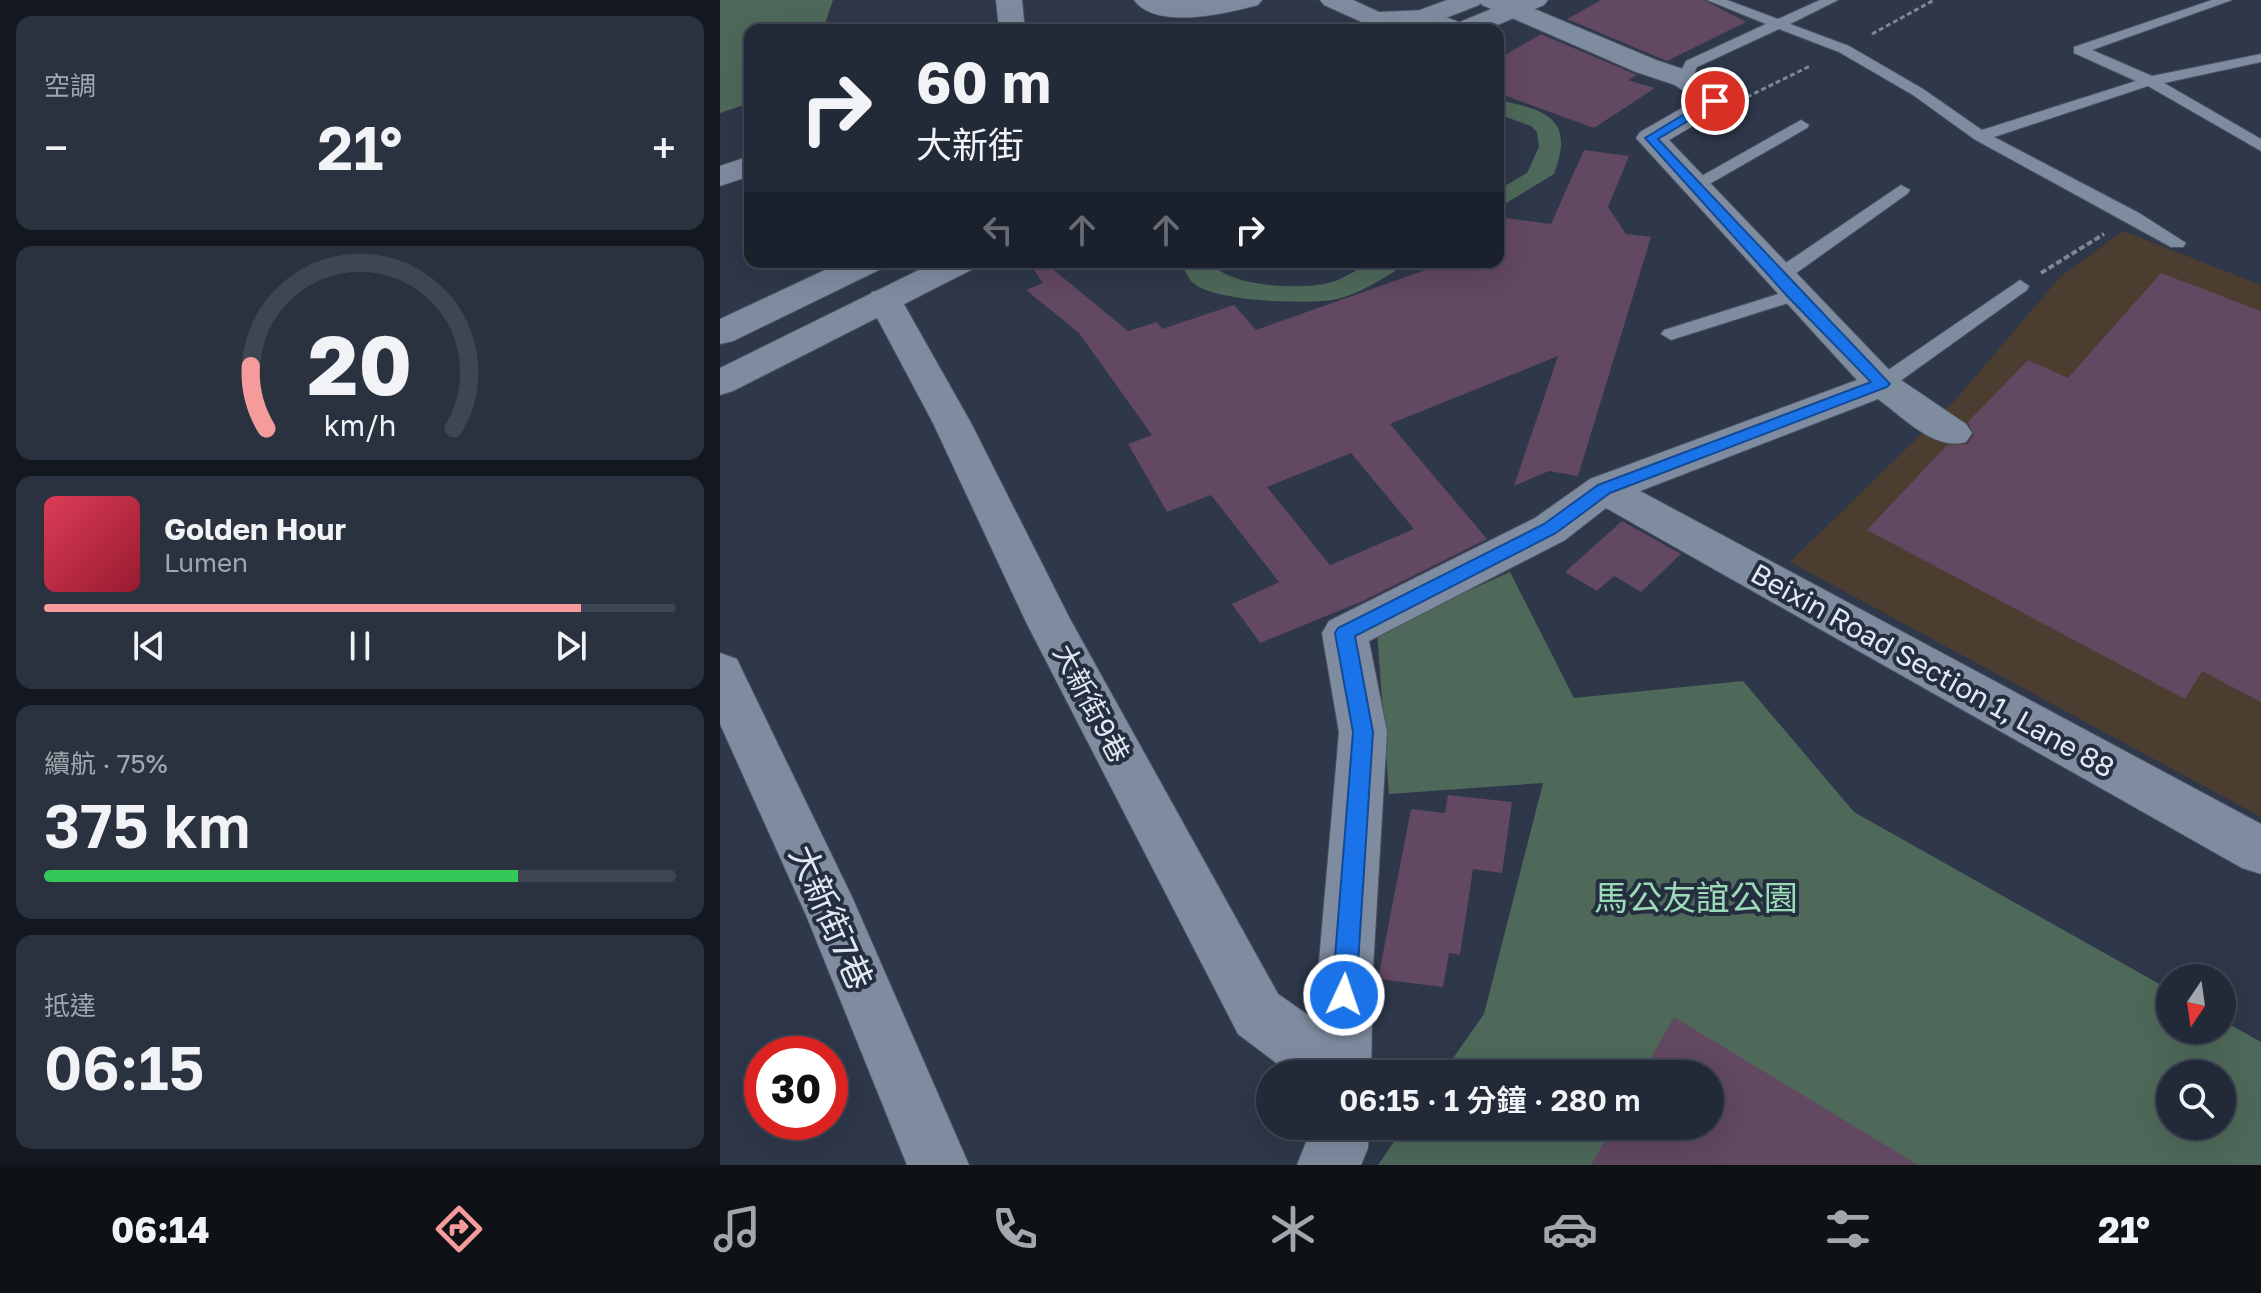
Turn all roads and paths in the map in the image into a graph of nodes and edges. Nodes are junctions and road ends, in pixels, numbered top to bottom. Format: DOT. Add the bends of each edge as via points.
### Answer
graph roads {
  1 [pos="1009,0"];
  2 [pos="1147,0"];
  3 [pos="1249,0"];
  4 [pos="1333,0"];
  5 [pos="1470,0"];
  6 [pos="1714,0"];
  7 [pos="1831,0"];
  8 [pos="1934,0"];
  9 [pos="2225,0"];
  10 [pos="1512,3"];
  11 [pos="1427,18"];
  12 [pos="1011,24"];
  13 [pos="1409,24"];
  14 [pos="1441,24"];
  15 [pos="1475,24"];
  16 [pos="1776,24"];
  17 [pos="1844,49"];
  18 [pos="2261,58"];
  19 [pos="1685,79"];
  20 [pos="2150,81"];
  21 [pos="1745,98"];
  22 [pos="1801,125"];
  23 [pos="1980,136"];
  24 [pos="2261,146"];
  25 [pos="744,167"];
  26 [pos="720,177"];
  27 [pos="1693,186"];
  28 [pos="1901,190"];
  29 [pos="2133,217"];
  30 [pos="2177,243"];
  31 [pos="933,268"];
  32 [pos="876,280"];
  33 [pos="1786,286"];
  34 [pos="2020,286"];
  35 [pos="720,333"];
  36 [pos="1671,334"];
  37 [pos="720,383"];
  38 [pos="1882,384"];
  39 [pos="1952,433"];
  40 [pos="1604,489"];
  41 [pos="721,677"];
  42 [pos="2261,851"];
  43 [pos="1322,1060"];
  44 [pos="1342,1060"];
  45 [pos="1337,1140"];
  46 [pos="938,1165"];
  47 [pos="1328,1165"];
  1 -- 12 [label="street"];
  2 -- 3 [label="street" via="1163,9 1196,10"];
  4 -- 11 [label="street" via="1375,20"];
  5 -- 11 [label="street"];
  6 -- 16 [label="lane"];
  7 -- 16 [label="lane"];
  8 -- 17 [label="path"];
  9 -- 20 [label="lane" via="2079,50"];
  10 -- 15 [label="street"];
  10 -- 19 [label="street"];
  11 -- 13 [label="street"];
  11 -- 14 [label="street"];
  16 -- 17 [label="lane"];
  16 -- 19 [label="lane" via="1691,64"];
  17 -- 21 [label="path"];
  17 -- 23 [label="lane"];
  18 -- 20 [label="lane"];
  19 -- 27 [label="street" via="1715,101 1651,138"];
  20 -- 23 [label="lane"];
  20 -- 24 [label="lane"];
  22 -- 27 [label="lane"];
  23 -- 29 [label="lane"];
  25 -- 26 [label="street"];
  27 -- 33 [label="street"];
  28 -- 33 [label="lane"];
  29 -- 30 [label="lane"];
  29 -- 34 [label="path"];
  31 -- 32 [label="street"];
  32 -- 35 [label="street"];
  32 -- 37 [label="street"];
  32 -- 43 [label="street, 大新街9巷" via="1049,622 1258,1014"];
  33 -- 36 [label="lane"];
  33 -- 38 [label="street"];
  34 -- 38 [label="lane"];
  38 -- 39 [label="street"];
  38 -- 40 [label="street"];
  40 -- 42 [label="street, Beixin Road Section 1, Lane 88"];
  40 -- 44 [label="street" via="1550,529 1345,633 1363,732"];
  41 -- 46 [label="street, 大新街7巷" via="833,915"];
  45 -- 47 [label="street"];
}
